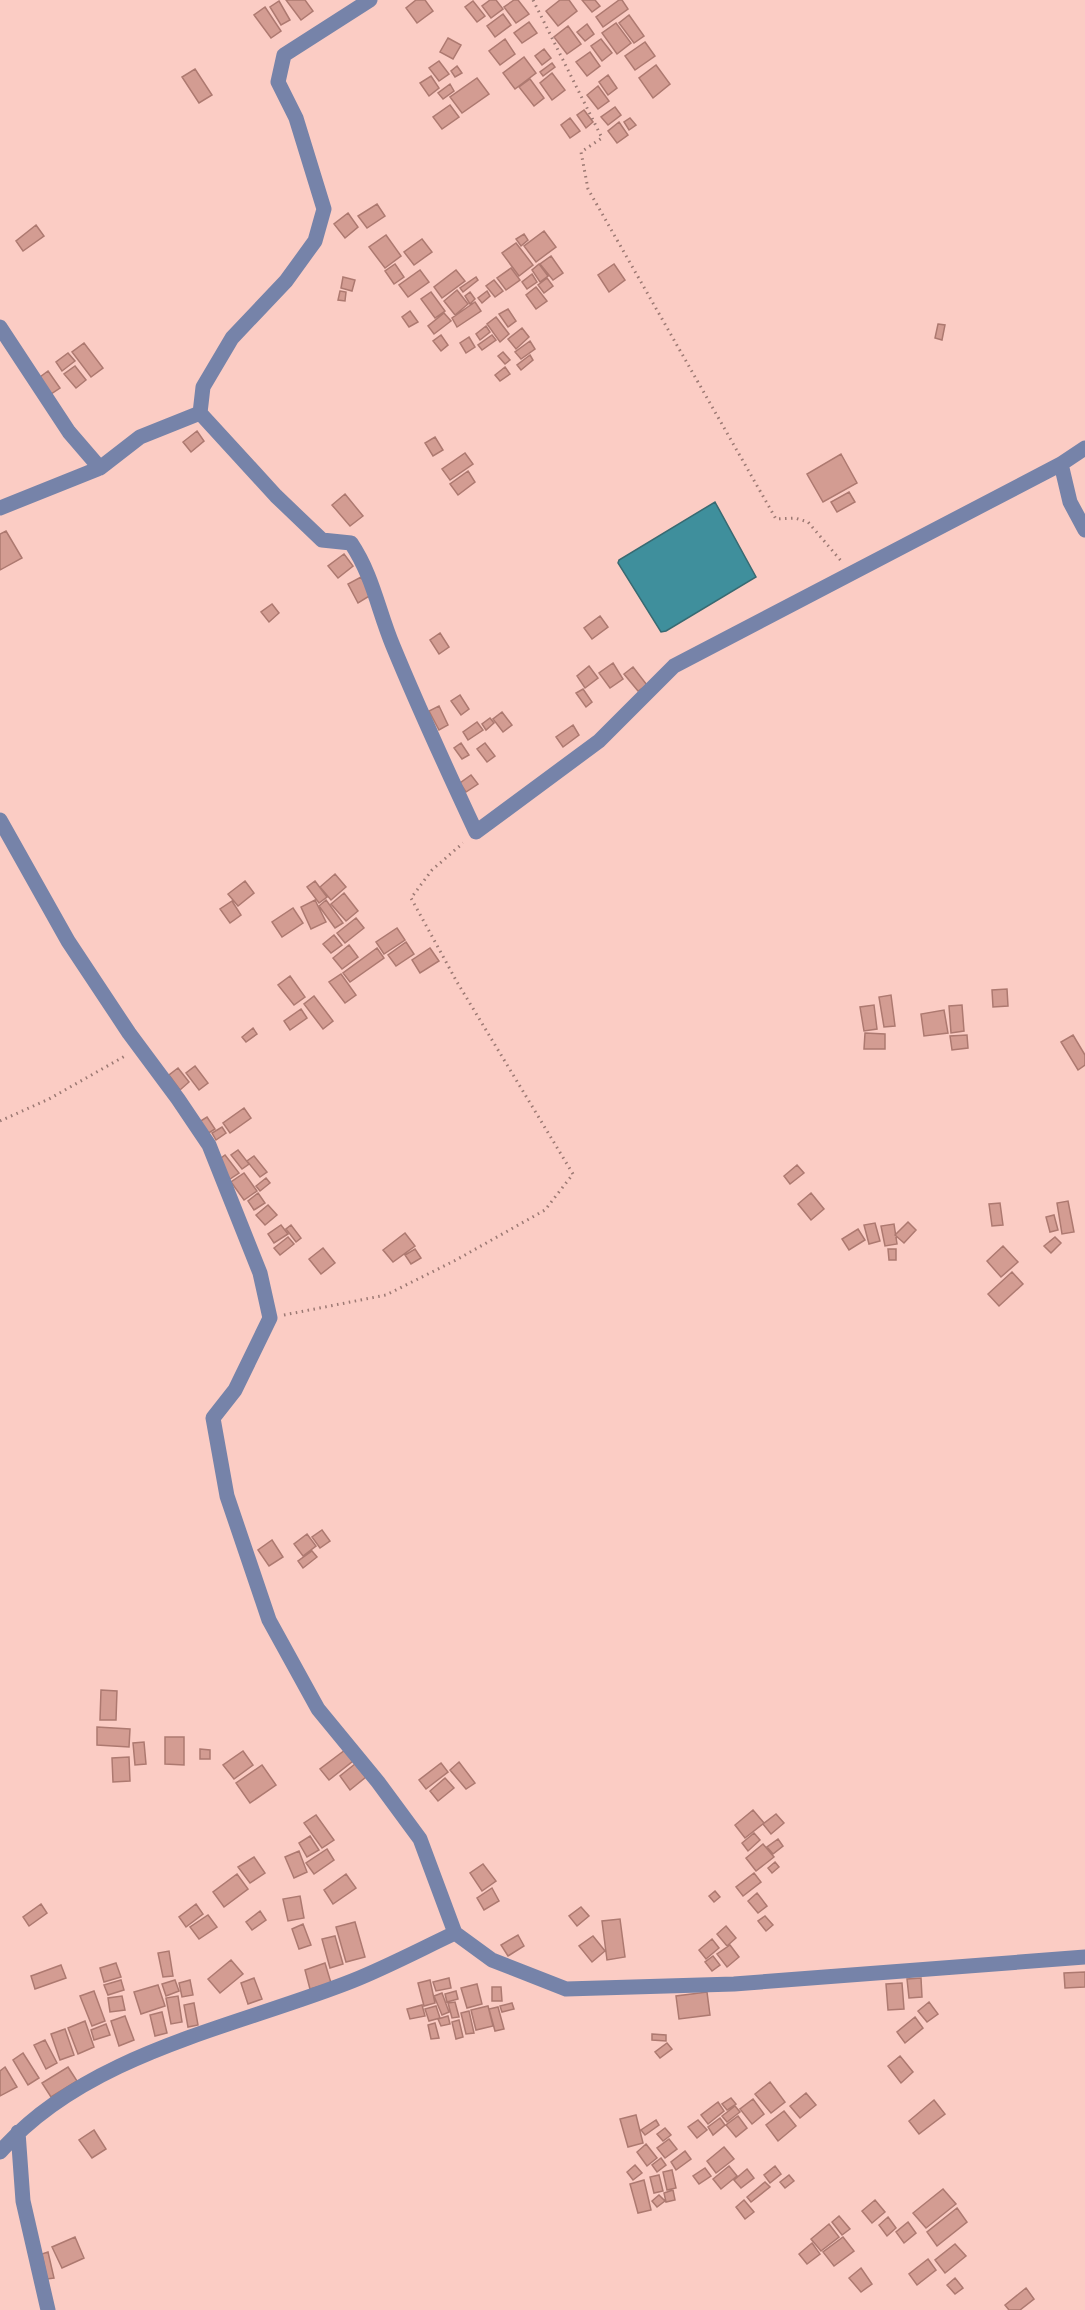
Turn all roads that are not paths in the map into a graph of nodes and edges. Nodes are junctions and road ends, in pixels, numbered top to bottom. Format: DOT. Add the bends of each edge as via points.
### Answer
graph roads {
  1 [pos="370,0"];
  2 [pos="0,327"];
  3 [pos="200,413"];
  4 [pos="1085,448"];
  5 [pos="1061,464"];
  6 [pos="100,468"];
  7 [pos="0,508"];
  8 [pos="1085,530"];
  9 [pos="0,820"];
  10 [pos="455,1933"];
  11 [pos="1085,1957"];
  12 [pos="18,2132"];
  13 [pos="0,2152"];
  14 [pos="48,2310"];
  1 -- 3 [label="street" via="284,55 278,82 296,118 324,208 315,241 286,281 232,338 203,387"];
  2 -- 6 [label="street" via="69,432"];
  3 -- 5 [label="street" via="321,540 351,543 365,564 392,643 476,832 599,741 674,666"];
  3 -- 6 [label="street" via="140,437"];
  4 -- 5 [label="street"];
  5 -- 8 [label="street" via="1070,502"];
  6 -- 7 [label="street"];
  9 -- 10 [label="street" via="68,941 209,1145 260,1273 270,1318 235,1390 213,1418 227,1496 269,1620 318,1709 420,1839"];
  10 -- 11 [label="street" via="492,1960 566,1989 734,1984"];
  10 -- 12 [label="street" via="352,1981 215,2027 103,2073"];
  12 -- 13 [label="street"];
  12 -- 14 [label="street" via="24,2201"];
}
